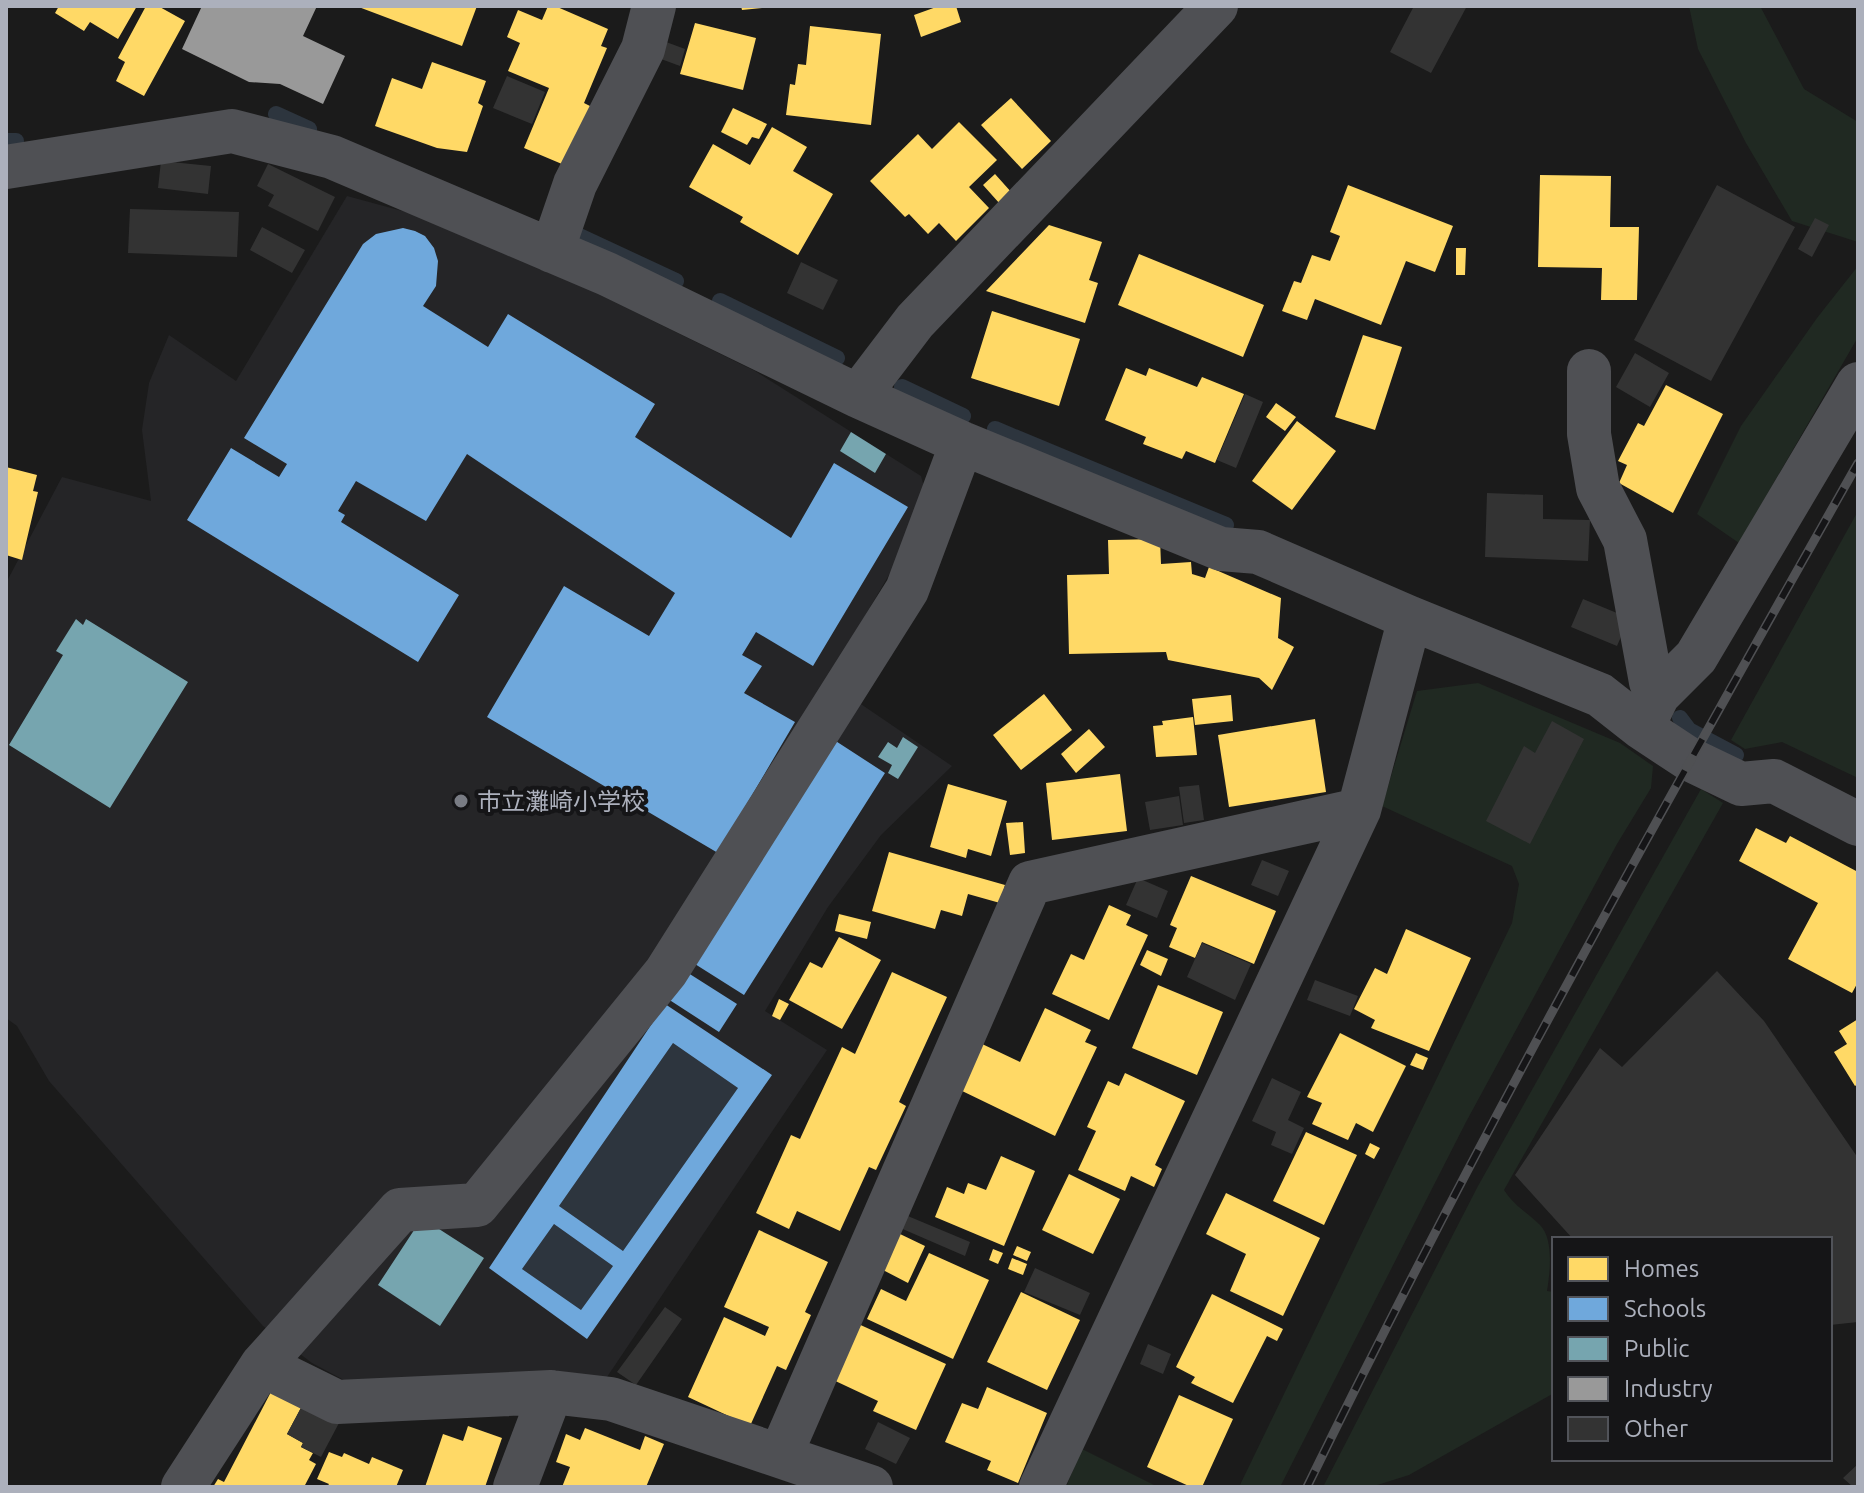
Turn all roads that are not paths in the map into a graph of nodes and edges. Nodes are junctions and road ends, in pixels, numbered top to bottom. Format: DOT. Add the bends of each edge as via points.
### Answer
graph roads {
  1 [pos="654,6"];
  2 [pos="1216,6"];
  3 [pos="6,167"];
  4 [pos="552,251"];
  5 [pos="1589,371"];
  6 [pos="1858,384"];
  7 [pos="858,396"];
  8 [pos="962,443"];
  9 [pos="1410,618"];
  10 [pos="1650,712"];
  11 [pos="1359,810"];
  12 [pos="1858,824"];
  13 [pos="262,1365"];
  14 [pos="551,1392"];
  15 [pos="789,1469"];
  16 [pos="183,1487"];
  17 [pos="515,1487"];
  18 [pos="871,1487"];
  19 [pos="1041,1487"];
  1 -- 4 [label="street" via="643,49 575,184"];
  2 -- 7 [label="street" via="915,321"];
  3 -- 4 [label="street" via="232,131 332,157"];
  4 -- 7 [label="street"];
  5 -- 10 [label="street" via="1589,434 1598,488 1625,540 1651,682"];
  6 -- 10 [label="street" via="1696,657"];
  7 -- 8 [label="street"];
  8 -- 9 [label="street" via="1221,549 1258,552"];
  8 -- 13 [label="street" via="907,590 666,972 477,1205 400,1210"];
  9 -- 10 [label="street"];
  9 -- 11 [label="street"];
  10 -- 12 [label="street" via="1689,759 1741,784 1774,781"];
  11 -- 15 [label="street" via="1030,883"];
  11 -- 19 [label="street"];
  13 -- 14 [label="street" via="337,1402"];
  13 -- 16 [label="street"];
  14 -- 15 [label="street" via="611,1399"];
  14 -- 17 [label="street"];
  15 -- 18 [label="street"];
}
